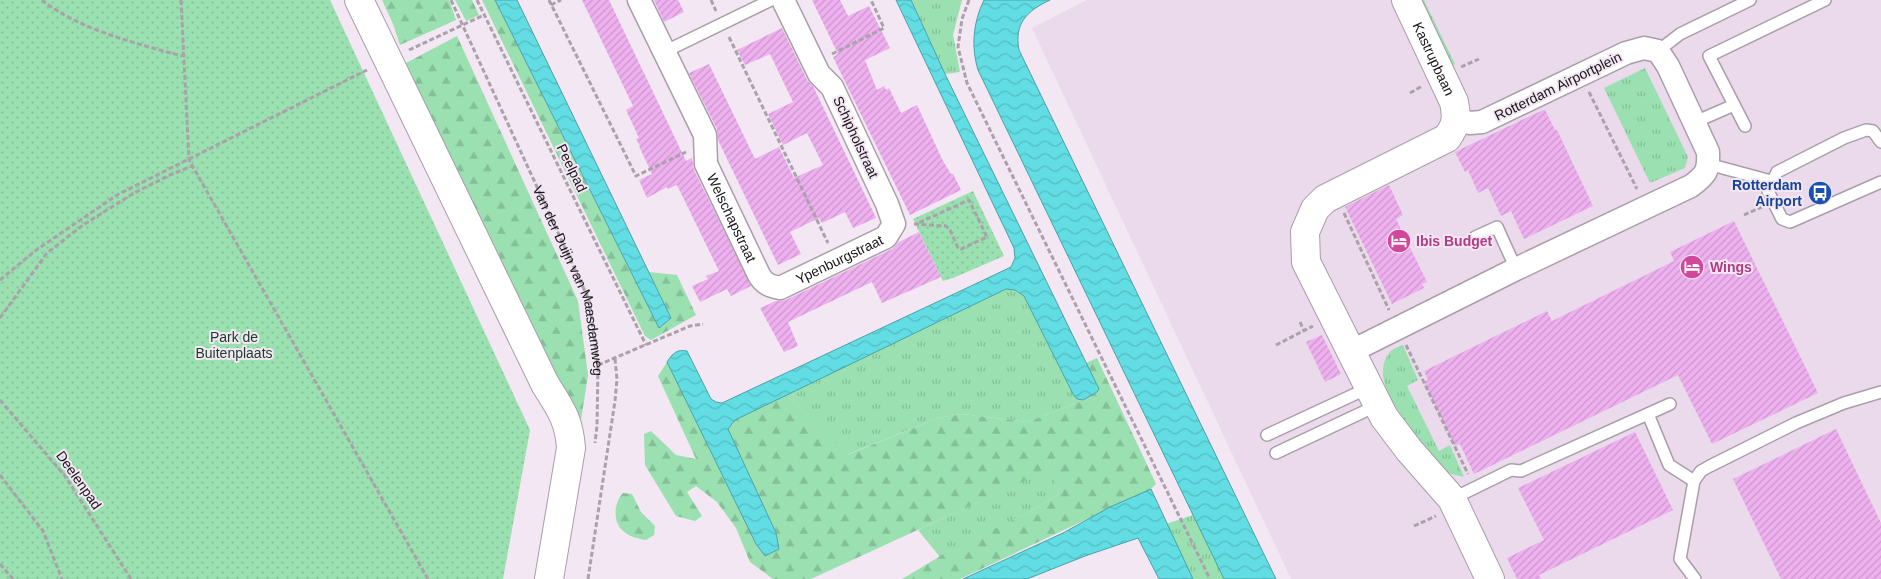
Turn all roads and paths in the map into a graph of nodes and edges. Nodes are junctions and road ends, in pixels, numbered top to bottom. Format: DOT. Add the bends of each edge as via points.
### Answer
graph roads {
  1 [pos="42,0"];
  2 [pos="181,0"];
  3 [pos="359,0"];
  4 [pos="451,0"];
  5 [pos="477,0"];
  6 [pos="549,0"];
  7 [pos="561,0"];
  8 [pos="639,0"];
  9 [pos="711,0"];
  10 [pos="771,0"];
  11 [pos="783,0"];
  12 [pos="871,0"];
  13 [pos="969,0"];
  14 [pos="1406,0"];
  15 [pos="1750,0"];
  16 [pos="1825,0"];
  17 [pos="551,5"];
  18 [pos="484,15"];
  19 [pos="722,24"];
  20 [pos="464,25"];
  21 [pos="1658,51"];
  22 [pos="664,52"];
  23 [pos="182,56"];
  24 [pos="388,60"];
  25 [pos="814,63"];
  26 [pos="1580,76"];
  27 [pos="1734,105"];
  28 [pos="1457,118"];
  29 [pos="1695,122"];
  30 [pos="1744,126"];
  31 [pos="705,142"];
  32 [pos="1881,142"];
  33 [pos="189,160"];
  34 [pos="1708,164"];
  35 [pos="192,166"];
  36 [pos="1772,181"];
  37 [pos="1881,182"];
  38 [pos="1646,208"];
  39 [pos="894,224"];
  40 [pos="916,224"];
  41 [pos="1475,237"];
  42 [pos="828,243"];
  43 [pos="1516,269"];
  44 [pos="0,280"];
  45 [pos="780,288"];
  46 [pos="1333,316"];
  47 [pos="0,318"];
  48 [pos="1300,322"];
  49 [pos="704,324"];
  50 [pos="1304,331"];
  51 [pos="1276,344"];
  52 [pos="646,345"];
  53 [pos="1350,352"];
  54 [pos="615,359"];
  55 [pos="598,365"];
  56 [pos="545,384"];
  57 [pos="1881,392"];
  58 [pos="1373,396"];
  59 [pos="0,400"];
  60 [pos="1670,404"];
  61 [pos="1648,414"];
  62 [pos="1268,435"];
  63 [pos="594,446"];
  64 [pos="1276,453"];
  65 [pos="0,475"];
  66 [pos="1694,481"];
  67 [pos="1452,499"];
  68 [pos="0,564"];
  69 [pos="13,579"];
  70 [pos="62,579"];
  71 [pos="131,579"];
  72 [pos="428,579"];
  73 [pos="533,579"];
  74 [pos="549,579"];
  75 [pos="588,579"];
  76 [pos="1210,579"];
  77 [pos="1490,579"];
  78 [pos="1695,579"];
  1 -- 23 [label="path" via="82,24"];
  2 -- 23 [label="path"];
  3 -- 24 [label="street"];
  4 -- 20 [label="path, Van der Duijn van Maasdamweg"];
  5 -- 18 [label="path, Peelpad"];
  6 -- 17 [label="path"];
  7 -- 17 [label="path"];
  8 -- 22 [label="street, Welschapstraat"];
  9 -- 19 [label="path"];
  10 -- 19 [label="lane"];
  11 -- 25 [label="street, Schipholstraat"];
  12 -- 25 [label="path" via="884,28"];
  13 -- 76 [label="path" via="958,47 967,83"];
  14 -- 28 [label="street, Kastrupbaan" via="1454,102"];
  15 -- 21 [label="lane" via="1680,34"];
  16 -- 27 [label="lane" via="1709,56"];
  17 -- 31 [label="path" via="636,176"];
  18 -- 20 [label="path"];
  18 -- 52 [label="path, Peelpad"];
  19 -- 22 [label="lane"];
  19 -- 42 [label="path"];
  20 -- 24 [label="path"];
  20 -- 55 [label="path, Van der Duijn van Maasdamweg" via="589,300"];
  21 -- 26 [label="street, Rotterdam Airportplein" via="1644,48 1626,52"];
  21 -- 29 [label="street"];
  22 -- 31 [label="street, Welschapstraat" via="705,135"];
  23 -- 33 [label="path"];
  24 -- 33 [label="path"];
  24 -- 56 [label="street"];
  25 -- 39 [label="street, Schipholstraat" via="819,74 832,87"];
  26 -- 28 [label="street, Rotterdam Airportplein" via="1482,122"];
  26 -- 38 [label="path"];
  27 -- 29 [label="lane"];
  27 -- 30 [label="lane"];
  28 -- 46 [label="street" via="1447,138 1325,199 1315,209 1305,232 1306,262"];
  29 -- 34 [label="street" via="1708,152"];
  31 -- 45 [label="street, Welschapstraat" via="706,164 763,281"];
  32 -- 36 [label="lane" via="1873,131 1866,130 1777,172"];
  33 -- 35 [label="path"];
  33 -- 44 [label="path" via="117,195 35,251"];
  34 -- 36 [label="lane"];
  34 -- 38 [label="street" via="1704,177"];
  35 -- 47 [label="path" via="134,194 83,224 47,253"];
  35 -- 72 [label="path"];
  36 -- 37 [label="lane" via="1768,191 1782,219 1790,222"];
  38 -- 43 [label="street"];
  39 -- 40 [label="path"];
  39 -- 45 [label="street, Ypenburgstraat" via="886,237"];
  40 -- 40 [label="path" via="946,226 961,249 987,237 969,200"];
  41 -- 43 [label="lane" via="1496,227"];
  43 -- 53 [label="street"];
  46 -- 50 [label="path"];
  46 -- 53 [label="street"];
  48 -- 50 [label="path"];
  49 -- 52 [label="path" via="690,326"];
  50 -- 51 [label="path"];
  52 -- 54 [label="path"];
  53 -- 58 [label="street"];
  54 -- 55 [label="path"];
  54 -- 75 [label="path, Van der Duijn van Maasdamweg" via="615,402"];
  55 -- 63 [label="path, Van der Duijn van Maasdamweg"];
  56 -- 73 [label="street" via="552,416 553,447"];
  56 -- 74 [label="street" via="566,418 571,448"];
  57 -- 66 [label="lane" via="1796,423 1700,471"];
  58 -- 62 [label="lane"];
  58 -- 64 [label="lane"];
  58 -- 67 [label="street" via="1409,450"];
  59 -- 71 [label="path, Deelenpad" via="66,476"];
  60 -- 61 [label="lane"];
  61 -- 66 [label="lane" via="1669,465"];
  61 -- 67 [label="lane" via="1521,470 1511,470"];
  65 -- 70 [label="path" via="43,531"];
  66 -- 78 [label="lane" via="1680,559"];
  67 -- 77 [label="street"];
  68 -- 69 [label="path"];
}
